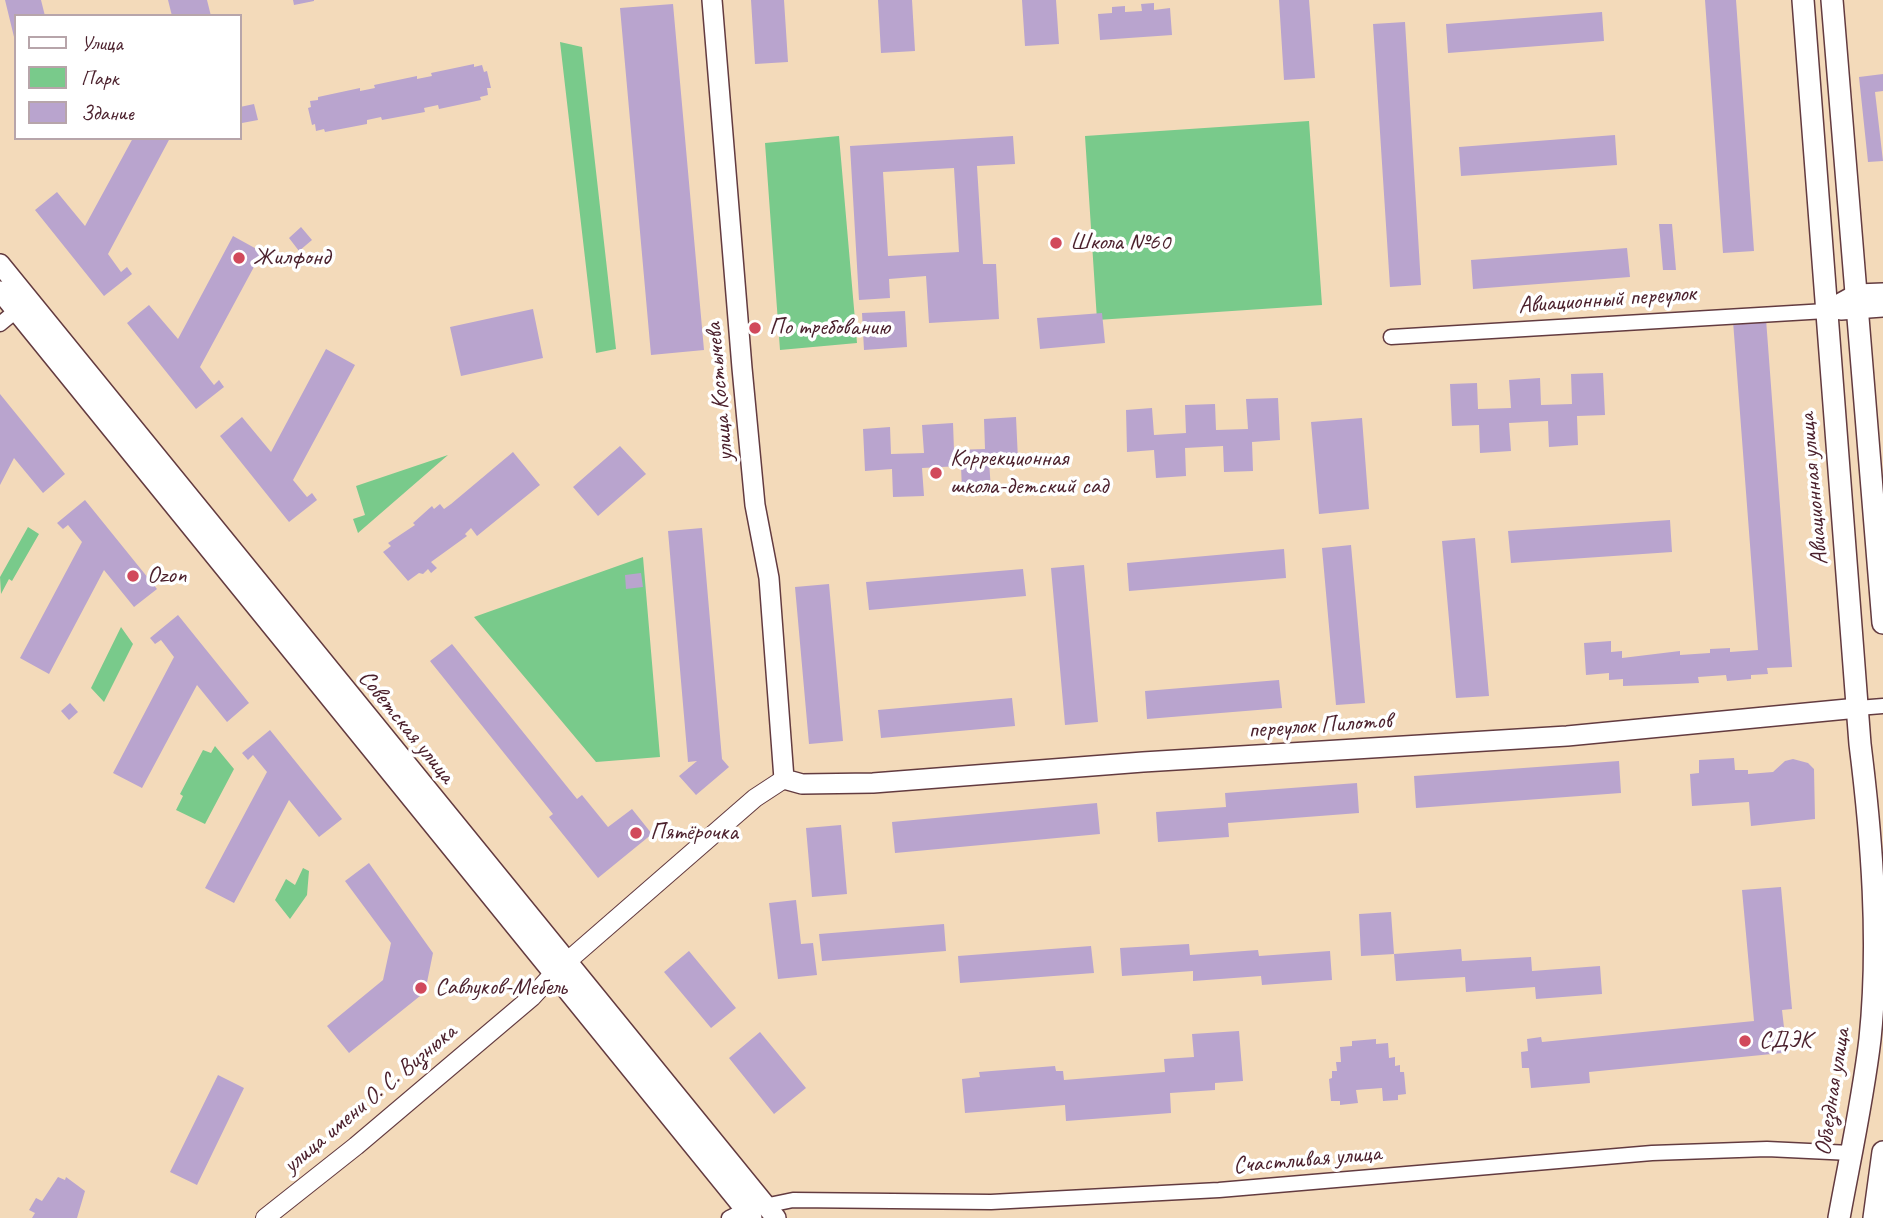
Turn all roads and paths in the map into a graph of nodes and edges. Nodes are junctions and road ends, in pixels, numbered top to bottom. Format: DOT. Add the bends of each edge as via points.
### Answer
graph roads {
  1 [pos="712,0"];
  2 [pos="1802,0"];
  3 [pos="1832,0"];
  4 [pos="0,264"];
  5 [pos="0,291"];
  6 [pos="1883,293"];
  7 [pos="1857,301"];
  8 [pos="22,306"];
  9 [pos="1883,307"];
  10 [pos="1826,311"];
  11 [pos="0,324"];
  12 [pos="1391,337"];
  13 [pos="1883,623"];
  14 [pos="1883,706"];
  15 [pos="1858,708"];
  16 [pos="784,779"];
  17 [pos="561,967"];
  18 [pos="1872,974"];
  19 [pos="1883,1152"];
  20 [pos="1851,1153"];
  21 [pos="754,1214"];
  22 [pos="265,1218"];
  23 [pos="1839,1218"];
  24 [pos="1874,1218"];
  1 -- 16 [label="main road, улица Костычева" via="742,368 755,505 769,578"];
  2 -- 10 [label="main road, Авиационная улица"];
  3 -- 7 [label="main road"];
  4 -- 8 [label="main road, Советская улица"];
  5 -- 8 [label="main road, Советская улица"];
  6 -- 7 [label="main road"];
  7 -- 9 [label="main road"];
  7 -- 10 [label="main road"];
  7 -- 13 [label="main road"];
  8 -- 11 [label="street"];
  8 -- 17 [label="main road, Советская улица"];
  10 -- 12 [label="street, Авиационный переулок"];
  10 -- 15 [label="main road, Авиационная улица"];
  14 -- 15 [label="street"];
  15 -- 16 [label="main road, переулок Пилотов" via="1567,736 873,783 802,784"];
  15 -- 18 [label="main road, Авиационная улица" via="1869,815"];
  16 -- 17 [label="street, улица имени О. С. Визнюка" via="755,798"];
  17 -- 21 [label="main road, Советская улица"];
  17 -- 22 [label="street, улица имени О. С. Визнюка" via="532,997"];
  18 -- 20 [label="main road, Объездная улица" via="1870,1035"];
  19 -- 24 [label="main road"];
  20 -- 21 [label="street, Счастливая улица" via="1767,1149 1651,1153 1219,1190 991,1202 793,1200"];
  20 -- 23 [label="main road, Объездная улица"];
}
